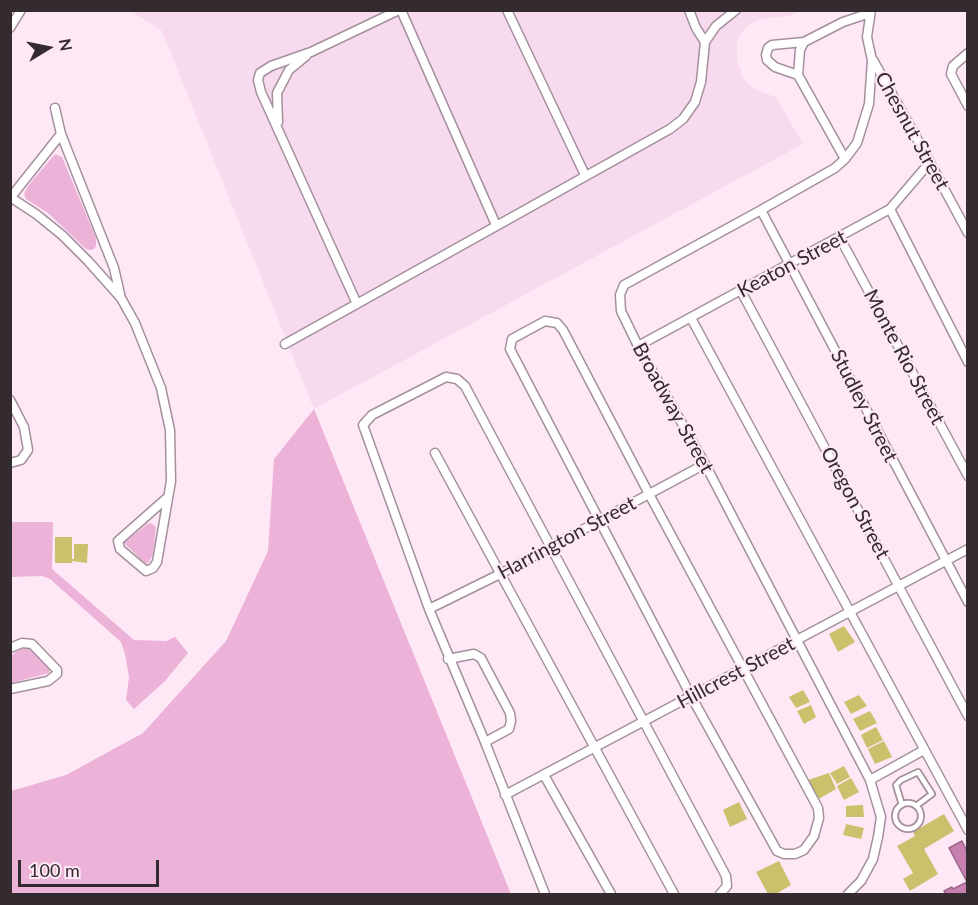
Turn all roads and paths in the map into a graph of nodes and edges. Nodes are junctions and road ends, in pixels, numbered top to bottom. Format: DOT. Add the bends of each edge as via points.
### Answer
graph roads {
  1 [pos="21,10"];
  2 [pos="400,10"];
  3 [pos="507,10"];
  4 [pos="689,10"];
  5 [pos="736,10"];
  6 [pos="871,12"];
  7 [pos="10,28"];
  8 [pos="705,42"];
  9 [pos="804,42"];
  10 [pos="311,52"];
  11 [pos="968,53"];
  12 [pos="872,60"];
  13 [pos="798,75"];
  14 [pos="968,106"];
  15 [pos="55,108"];
  16 [pos="61,134"];
  17 [pos="281,135"];
  18 [pos="845,159"];
  19 [pos="930,162"];
  20 [pos="585,175"];
  21 [pos="11,197"];
  22 [pos="890,209"];
  23 [pos="761,210"];
  24 [pos="496,225"];
  25 [pos="968,233"];
  26 [pos="840,238"];
  27 [pos="790,264"];
  28 [pos="741,291"];
  29 [pos="121,298"];
  30 [pos="357,304"];
  31 [pos="691,318"];
  32 [pos="285,344"];
  33 [pos="638,346"];
  34 [pos="968,362"];
  35 [pos="10,400"];
  36 [pos="435,453"];
  37 [pos="10,463"];
  38 [pos="705,464"];
  39 [pos="968,476"];
  40 [pos="649,494"];
  41 [pos="168,497"];
  42 [pos="600,521"];
  43 [pos="550,548"];
  44 [pos="968,549"];
  45 [pos="944,560"];
  46 [pos="502,573"];
  47 [pos="899,586"];
  48 [pos="968,602"];
  49 [pos="429,609"];
  50 [pos="850,612"];
  51 [pos="797,640"];
  52 [pos="10,648"];
  53 [pos="448,659"];
  54 [pos="742,669"];
  55 [pos="10,689"];
  56 [pos="691,696"];
  57 [pos="968,716"];
  58 [pos="643,722"];
  59 [pos="485,742"];
  60 [pos="596,747"];
  61 [pos="924,750"];
  62 [pos="544,775"];
  63 [pos="870,780"];
  64 [pos="505,795"];
  65 [pos="902,805"];
  66 [pos="916,806"];
  67 [pos="895,816"];
  68 [pos="881,817"];
  69 [pos="968,830"];
  70 [pos="545,894"];
  71 [pos="610,894"];
  72 [pos="674,894"];
  73 [pos="720,894"];
  74 [pos="848,894"];
  1 -- 7 [label="street"];
  2 -- 10 [label="street"];
  2 -- 24 [label="street"];
  3 -- 20 [label="street"];
  4 -- 8 [label="street"];
  5 -- 8 [label="street" via="716,26"];
  6 -- 9 [label="street"];
  6 -- 12 [label="street, Broadway Street" via="867,37"];
  8 -- 20 [label="street" via="701,82 695,102 683,119"];
  9 -- 13 [label="street"];
  9 -- 13 [label="street" via="772,45 766,55 775,67"];
  10 -- 17 [label="street" via="290,70 277,93"];
  10 -- 17 [label="street" via="260,73 261,92"];
  11 -- 14 [label="street" via="953,66 951,74"];
  12 -- 18 [label="street, Broadway Street" via="866,120"];
  12 -- 19 [label="street, Chesnut Street"];
  13 -- 18 [label="street"];
  15 -- 16 [label="street"];
  16 -- 21 [label="street"];
  16 -- 29 [label="street" via="114,268"];
  17 -- 30 [label="street"];
  18 -- 23 [label="street, Broadway Street"];
  19 -- 22 [label="street, Keaton Street"];
  19 -- 25 [label="street, Chesnut Street"];
  20 -- 24 [label="street"];
  21 -- 29 [label="street" via="62,235"];
  22 -- 26 [label="street, Keaton Street"];
  22 -- 34 [label="street"];
  23 -- 27 [label="street, Studley Street"];
  23 -- 33 [label="street, Broadway Street" via="624,285 621,311"];
  24 -- 30 [label="street"];
  26 -- 27 [label="street, Keaton Street"];
  26 -- 39 [label="street, Monte Rio Street"];
  27 -- 28 [label="street, Keaton Street"];
  27 -- 45 [label="street, Studley Street"];
  28 -- 31 [label="street, Keaton Street"];
  28 -- 47 [label="street, Oregon Street"];
  29 -- 41 [label="street" via="153,365 166,405 172,452"];
  30 -- 32 [label="street"];
  31 -- 33 [label="street, Keaton Street"];
  31 -- 50 [label="street"];
  33 -- 38 [label="street, Broadway Street"];
  35 -- 37 [label="street" via="24,427 28,450 21,460"];
  36 -- 46 [label="street"];
  38 -- 40 [label="street, Harrington Street"];
  38 -- 51 [label="street, Broadway Street"];
  40 -- 42 [label="street, Harrington Street"];
  40 -- 42 [label="street" via="564,330 557,323 545,321 512,339 510,348"];
  40 -- 54 [label="street"];
  41 -- 41 [label="street" via="118,541 120,549 146,571 157,562"];
  42 -- 43 [label="street, Harrington Street"];
  42 -- 56 [label="street"];
  43 -- 46 [label="street, Harrington Street"];
  43 -- 49 [label="street" via="465,386 446,377 372,415 363,425"];
  43 -- 58 [label="street"];
  44 -- 45 [label="street, Hillcrest Street"];
  45 -- 47 [label="street, Hillcrest Street"];
  45 -- 48 [label="street, Studley Street"];
  46 -- 49 [label="street, Harrington Street"];
  46 -- 60 [label="street"];
  47 -- 50 [label="street, Hillcrest Street"];
  47 -- 57 [label="street, Oregon Street"];
  49 -- 53 [label="street"];
  50 -- 51 [label="street, Hillcrest Street"];
  50 -- 61 [label="street"];
  51 -- 54 [label="street, Hillcrest Street"];
  51 -- 63 [label="street, Broadway Street"];
  52 -- 55 [label="street" via="32,644 56,667 57,674 48,681"];
  53 -- 59 [label="street"];
  53 -- 59 [label="street" via="474,654 481,658 510,713 509,729"];
  54 -- 56 [label="street, Hillcrest Street"];
  54 -- 56 [label="street" via="818,808 814,836 804,850 795,854 777,851"];
  56 -- 58 [label="street, Hillcrest Street"];
  58 -- 60 [label="street, Hillcrest Street"];
  58 -- 73 [label="street" via="726,876 727,886"];
  59 -- 64 [label="street"];
  60 -- 62 [label="street, Hillcrest Street"];
  60 -- 72 [label="street"];
  61 -- 63 [label="street"];
  61 -- 69 [label="street"];
  62 -- 64 [label="street, Hillcrest Street"];
  62 -- 71 [label="street"];
  63 -- 68 [label="street, Broadway Street"];
  64 -- 70 [label="street"];
  65 -- 66 [label="lane"];
  65 -- 66 [label="lane" via="896,785 918,772 932,794"];
  65 -- 67 [label="lane"];
  66 -- 67 [label="lane" via="921,818 914,828 901,827"];
  67 -- 68 [label="lane"];
  68 -- 74 [label="street, Broadway Street" via="873,859 861,881"];
}
